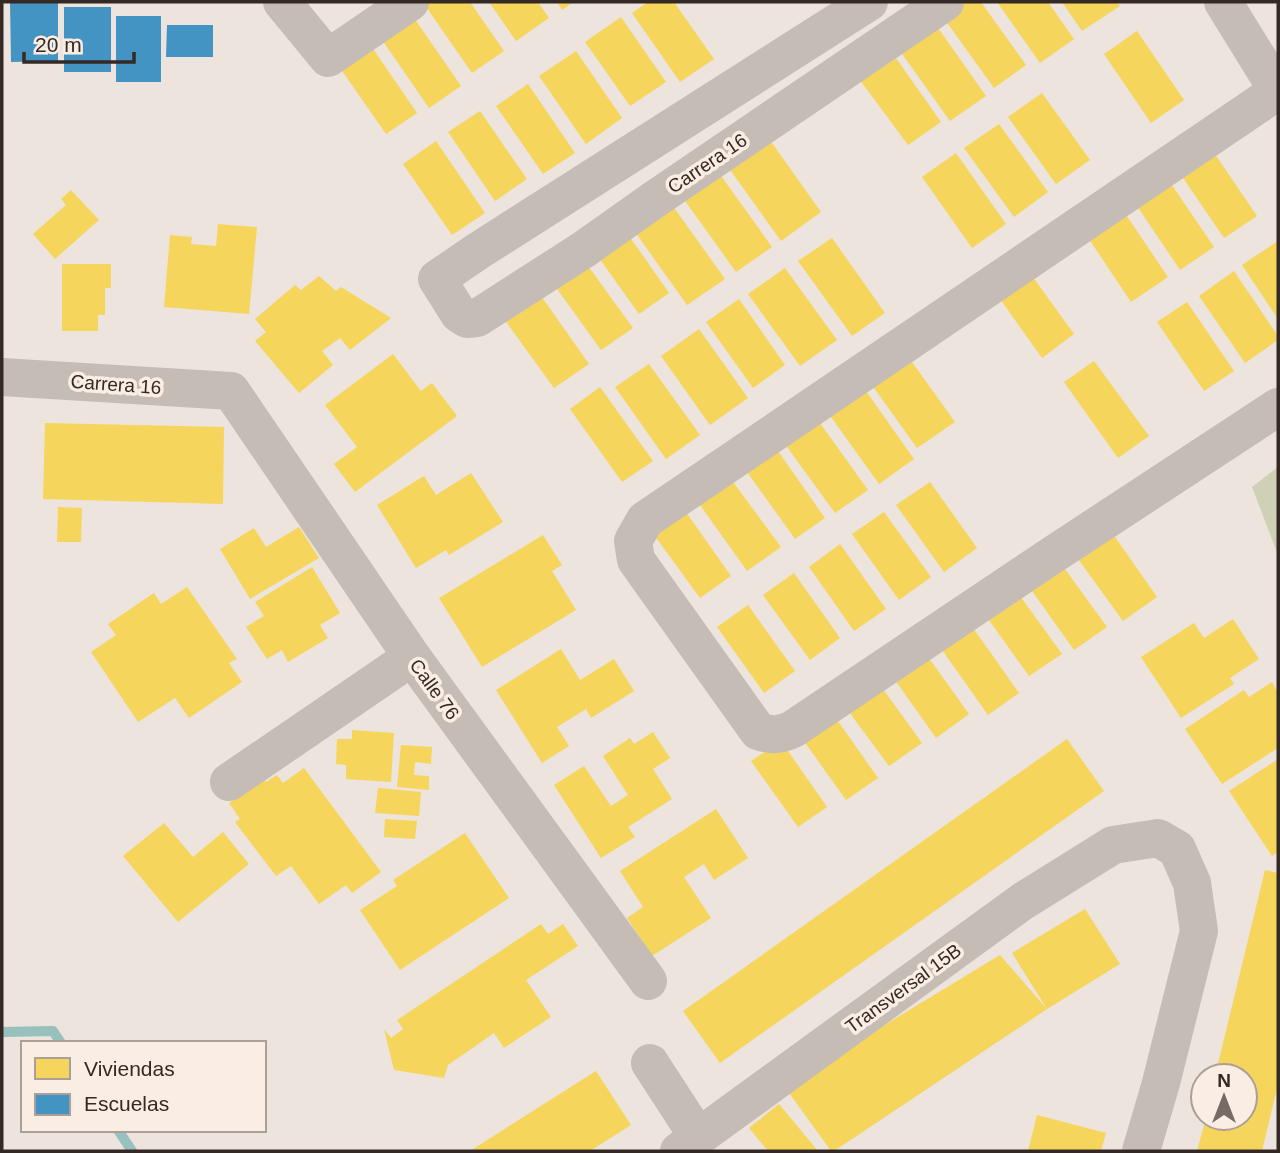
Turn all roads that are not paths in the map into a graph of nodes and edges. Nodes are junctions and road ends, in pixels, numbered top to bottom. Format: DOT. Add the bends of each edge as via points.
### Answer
graph roads {
  1 [pos="282,2"];
  2 [pos="410,2"];
  3 [pos="869,2"];
  4 [pos="945,2"];
  5 [pos="1223,2"];
  6 [pos="838,22"];
  7 [pos="864,56"];
  8 [pos="1278,91"];
  9 [pos="2,377"];
  10 [pos="231,391"];
  11 [pos="1278,407"];
  12 [pos="412,657"];
  13 [pos="229,782"];
  14 [pos="648,981"];
  15 [pos="650,1063"];
  16 [pos="689,1144"];
  17 [pos="1141,1151"];
  1 -- 2 [label="street" via="328,58"];
  3 -- 6 [label="street"];
  4 -- 7 [label="street, Carrera 16"];
  5 -- 8 [label="street"];
  6 -- 7 [label="street"];
  6 -- 7 [label="street, Carrera 16" via="437,279 459,314 467,319 477,317 583,250"];
  8 -- 11 [label="street" via="645,520 633,541 636,560 758,731 781,734"];
  9 -- 10 [label="street, Carrera 16"];
  10 -- 12 [label="street, Calle 76"];
  12 -- 13 [label="street"];
  12 -- 14 [label="street, Calle 76"];
  15 -- 16 [label="street"];
  16 -- 17 [label="street, Transversal 15B" via="1023,901 1113,845 1158,838 1177,849 1192,883 1199,931"];
}
